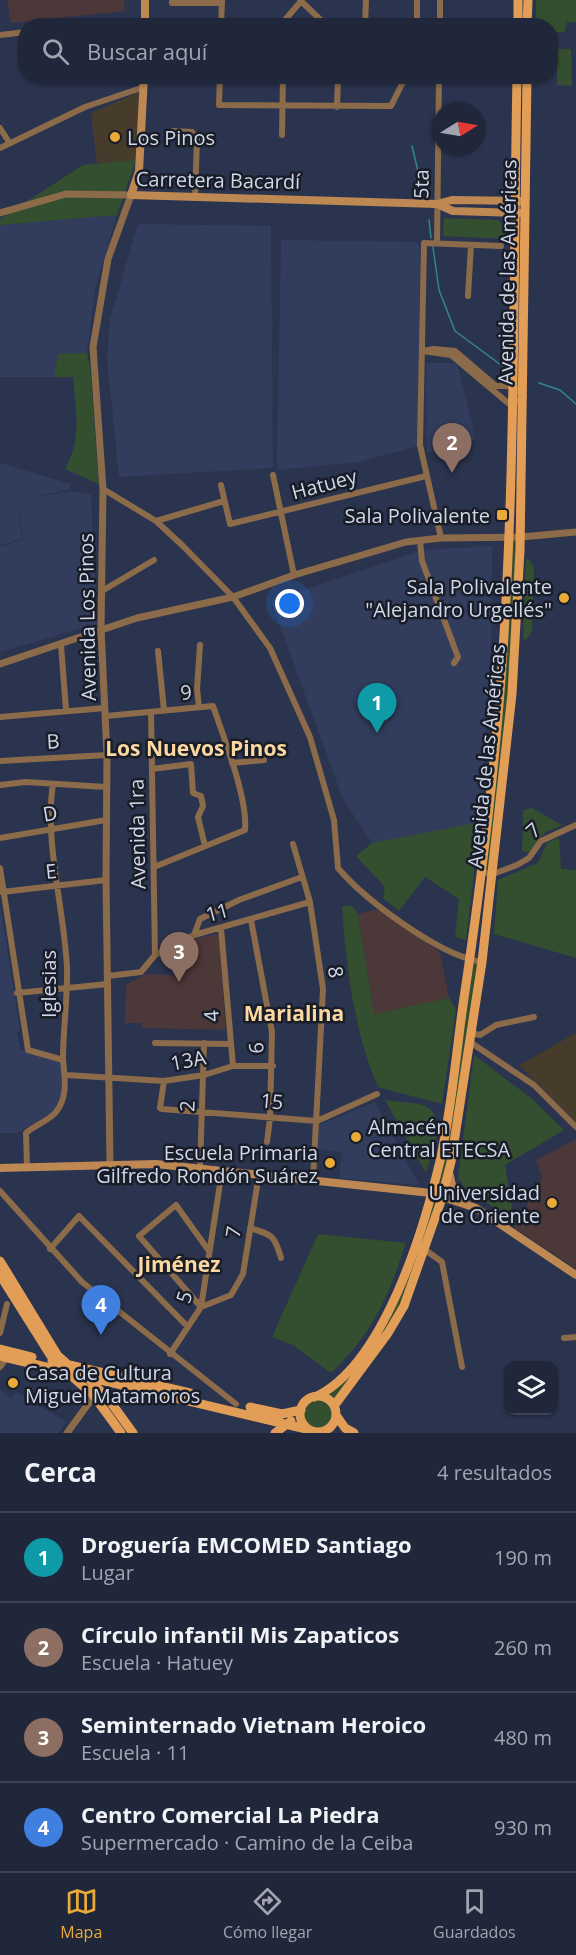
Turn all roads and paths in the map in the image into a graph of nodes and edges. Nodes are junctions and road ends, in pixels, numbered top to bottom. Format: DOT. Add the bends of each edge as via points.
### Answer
graph roads {
  1 [pos="145,0"];
  2 [pos="172,0"];
  3 [pos="301,0"];
  4 [pos="366,0"];
  5 [pos="417,0"];
  6 [pos="440,0"];
  7 [pos="518,0"];
  8 [pos="528,0"];
  9 [pos="221,2"];
  10 [pos="145,18"];
  11 [pos="221,18"];
  12 [pos="286,18"];
  13 [pos="319,18"];
  14 [pos="365,18"];
  15 [pos="417,18"];
  16 [pos="440,18"];
  17 [pos="518,18"];
  18 [pos="527,18"];
  19 [pos="18,33"];
  20 [pos="0,35"];
  21 [pos="134,84"];
  22 [pos="143,84"];
  23 [pos="220,84"];
  24 [pos="283,84"];
  25 [pos="338,84"];
  26 [pos="402,84"];
  27 [pos="439,84"];
  28 [pos="517,84"];
  29 [pos="527,84"];
  30 [pos="283,106"];
  31 [pos="337,107"];
  32 [pos="0,128"];
  33 [pos="173,131"];
  34 [pos="282,135"];
  35 [pos="9,142"];
  36 [pos="0,148"];
  37 [pos="131,195"];
  38 [pos="195,198"];
  39 [pos="514,201"];
  40 [pos="525,201"];
  41 [pos="437,204"];
  42 [pos="0,213"];
  43 [pos="520,213"];
  44 [pos="437,243"];
  45 [pos="471,245"];
  46 [pos="501,246"];
  47 [pos="468,296"];
  48 [pos="423,351"];
  49 [pos="512,387"];
  50 [pos="524,396"];
  51 [pos="512,404"];
  52 [pos="273,475"];
  53 [pos="426,476"];
  54 [pos="221,485"];
  55 [pos="103,489"];
  56 [pos="224,501"];
  57 [pos="280,512"];
  58 [pos="156,521"];
  59 [pos="576,532"];
  60 [pos="509,537"];
  61 [pos="521,537"];
  62 [pos="441,538"];
  63 [pos="420,541"];
  64 [pos="154,560"];
  65 [pos="294,575"];
  66 [pos="102,591"];
  67 [pos="233,597"];
  68 [pos="102,629"];
  69 [pos="61,645"];
  70 [pos="200,645"];
  71 [pos="158,651"];
  72 [pos="454,663"];
  73 [pos="0,664"];
  74 [pos="199,707"];
  75 [pos="66,710"];
  76 [pos="164,710"];
  77 [pos="105,712"];
  78 [pos="151,712"];
  79 [pos="0,717"];
  80 [pos="107,755"];
  81 [pos="264,760"];
  82 [pos="0,761"];
  83 [pos="232,763"];
  84 [pos="152,769"];
  85 [pos="53,784"];
  86 [pos="0,785"];
  87 [pos="106,787"];
  88 [pos="106,820"];
  89 [pos="576,825"];
  90 [pos="52,830"];
  91 [pos="0,838"];
  92 [pos="293,844"];
  93 [pos="205,846"];
  94 [pos="154,867"];
  95 [pos="0,868"];
  96 [pos="481,872"];
  97 [pos="493,874"];
  98 [pos="302,877"];
  99 [pos="106,880"];
  100 [pos="59,887"];
  101 [pos="2,892"];
  102 [pos="310,903"];
  103 [pos="251,920"];
  104 [pos="221,928"];
  105 [pos="194,935"];
  106 [pos="155,955"];
  107 [pos="469,961"];
  108 [pos="482,962"];
  109 [pos="108,976"];
  110 [pos="108,984"];
  111 [pos="67,986"];
  112 [pos="17,993"];
  113 [pos="534,1017"];
  114 [pos="470,1038"];
  115 [pos="155,1043"];
  116 [pos="204,1043"];
  117 [pos="230,1044"];
  118 [pos="63,1060"];
  119 [pos="233,1066"];
  120 [pos="273,1066"];
  121 [pos="66,1075"];
  122 [pos="204,1075"];
  123 [pos="110,1078"];
  124 [pos="164,1081"];
  125 [pos="377,1094"];
  126 [pos="203,1110"];
  127 [pos="270,1118"];
  128 [pos="317,1121"];
  129 [pos="576,1127"];
  130 [pos="267,1142"];
  131 [pos="110,1164"];
  132 [pos="27,1167"];
  133 [pos="0,1168"];
  134 [pos="200,1169"];
  135 [pos="222,1171"];
  136 [pos="449,1172"];
  137 [pos="259,1174"];
  138 [pos="314,1180"];
  139 [pos="0,1191"];
  140 [pos="431,1193"];
  141 [pos="442,1196"];
  142 [pos="466,1204"];
  143 [pos="250,1228"];
  144 [pos="50,1249"];
  145 [pos="424,1249"];
  146 [pos="209,1251"];
  147 [pos="281,1258"];
  148 [pos="0,1262"];
  149 [pos="0,1275"];
  150 [pos="576,1275"];
  151 [pos="7,1302"];
  152 [pos="201,1307"];
  153 [pos="187,1326"];
  154 [pos="0,1333"];
  155 [pos="576,1337"];
  156 [pos="564,1338"];
  157 [pos="42,1345"];
  158 [pos="0,1349"];
  159 [pos="170,1354"];
  160 [pos="6,1355"];
  161 [pos="26,1355"];
  162 [pos="53,1361"];
  163 [pos="0,1367"];
  164 [pos="462,1367"];
  165 [pos="67,1368"];
  166 [pos="84,1374"];
  167 [pos="112,1381"];
  168 [pos="94,1396"];
  169 [pos="315,1397"];
  170 [pos="109,1400"];
  171 [pos="236,1404"];
  172 [pos="301,1410"];
  173 [pos="335,1411"];
  174 [pos="269,1418"];
  175 [pos="289,1424"];
  176 [pos="314,1432"];
  177 [pos="67,1433"];
  178 [pos="121,1433"];
  179 [pos="133,1433"];
  180 [pos="275,1433"];
  181 [pos="346,1433"];
  182 [pos="354,1433"];
  1 -- 10 [label="main road"];
  2 -- 9 [label="street"];
  3 -- 12 [label="street"];
  3 -- 13 [label="street"];
  4 -- 14 [label="street"];
  5 -- 15 [label="street"];
  6 -- 16 [label="street"];
  7 -- 17 [label="main road"];
  8 -- 18 [label="main road"];
  9 -- 11 [label="street"];
  19 -- 20 [label="street"];
  21 -- 35 [label="street"];
  22 -- 37 [label="main road, Avenida Los Pinos" via="139,171"];
  23 -- 30 [label="street" via="219,105"];
  24 -- 30 [label="street"];
  25 -- 31 [label="street"];
  26 -- 31 [label="street" via="391,106"];
  27 -- 41 [label="street, 5ta"];
  28 -- 39 [label="main road, Avenida de las Américas"];
  29 -- 40 [label="main road, Avenida de las Américas"];
  30 -- 31 [label="street"];
  30 -- 34 [label="street"];
  32 -- 35 [label="street"];
  33 -- 38 [label="street" via="192,132 197,139"];
  35 -- 36 [label="street"];
  37 -- 38 [label="main road, Carretera Bacardí"];
  37 -- 42 [label="street, Carretera Bacardí" via="66,194"];
  37 -- 55 [label="street, Avenida Los Pinos" via="108,259 93,347"];
  38 -- 41 [label="main road, Carretera Bacardí"];
  39 -- 40 [label="main road, Carretera Bacardí"];
  39 -- 41 [label="main road, Carretera Bacardí" via="452,200"];
  39 -- 43 [label="main road, Avenida de las Américas"];
  40 -- 43 [label="main road, Avenida de las Américas"];
  41 -- 43 [label="main road, Carretera Bacardí" via="453,211"];
  41 -- 44 [label="street, 5ta"];
  43 -- 49 [label="main road, Avenida de las Américas"];
  43 -- 50 [label="main road, Avenida de las Américas"];
  44 -- 45 [label="street"];
  44 -- 48 [label="street" via="424,243"];
  45 -- 46 [label="street"];
  45 -- 47 [label="street"];
  48 -- 49 [label="street" via="455,351 496,386"];
  48 -- 51 [label="street" via="452,355"];
  48 -- 53 [label="street" via="420,445"];
  49 -- 50 [label="street"];
  49 -- 51 [label="main road, Avenida de las Américas"];
  50 -- 51 [label="street"];
  50 -- 61 [label="main road, Avenida de las Américas"];
  51 -- 60 [label="main road, Avenida de las Américas"];
  52 -- 57 [label="street"];
  53 -- 57 [label="street, Hatuey"];
  53 -- 62 [label="street"];
  54 -- 56 [label="street"];
  55 -- 58 [label="street"];
  55 -- 66 [label="street, Avenida Los Pinos"];
  56 -- 57 [label="street, Hatuey" via="230,524"];
  56 -- 58 [label="street"];
  57 -- 65 [label="street"];
  58 -- 67 [label="street"];
  59 -- 61 [label="street"];
  60 -- 61 [label="street"];
  60 -- 62 [label="street"];
  60 -- 96 [label="main road, Avenida de las Américas" via="501,692"];
  61 -- 97 [label="main road, Avenida de las Américas" via="512,694"];
  62 -- 63 [label="street"];
  63 -- 65 [label="street"];
  63 -- 72 [label="street" via="422,561 458,657"];
  64 -- 66 [label="street"];
  65 -- 67 [label="street"];
  66 -- 68 [label="street, Avenida Los Pinos"];
  67 -- 68 [label="street"];
  67 -- 107 [label="street" via="270,648 310,737 334,820 338,868 367,896 416,932"];
  68 -- 69 [label="street"];
  68 -- 77 [label="street, Avenida Los Pinos"];
  69 -- 73 [label="street"];
  69 -- 75 [label="street"];
  70 -- 74 [label="street" via="196,689"];
  71 -- 76 [label="street"];
  74 -- 76 [label="street, 9"];
  74 -- 83 [label="street, 9" via="213,706"];
  75 -- 77 [label="street, 9"];
  75 -- 79 [label="street, 9"];
  76 -- 78 [label="street, 9"];
  77 -- 78 [label="street, 9"];
  77 -- 80 [label="street, Avenida Los Pinos"];
  78 -- 84 [label="street, Avenida 1ra"];
  80 -- 82 [label="street, B"];
  80 -- 87 [label="street, Avenida Los Pinos"];
  81 -- 83 [label="street"];
  83 -- 93 [label="street, 9" via="246,819 245,830"];
  84 -- 93 [label="street" via="191,764 193,793 201,795 203,806 198,817"];
  84 -- 94 [label="street, Avenida 1ra"];
  85 -- 86 [label="street"];
  85 -- 87 [label="street"];
  85 -- 90 [label="street, Iglesias"];
  87 -- 88 [label="street, Avenida Los Pinos"];
  88 -- 90 [label="street, D"];
  88 -- 99 [label="street, Avenida Los Pinos"];
  89 -- 97 [label="street, 7" via="541,841 529,858"];
  90 -- 91 [label="street, D"];
  90 -- 100 [label="street, Iglesias"];
  92 -- 98 [label="street, 8"];
  93 -- 94 [label="street"];
  94 -- 106 [label="street, Avenida 1ra"];
  95 -- 101 [label="street"];
  96 -- 97 [label="street"];
  96 -- 107 [label="main road, Avenida de las Américas"];
  97 -- 108 [label="main road, Avenida de las Américas"];
  98 -- 102 [label="street, 8"];
  98 -- 105 [label="street" via="200,919"];
  99 -- 100 [label="street, E"];
  99 -- 109 [label="street, Avenida Los Pinos"];
  100 -- 101 [label="street, E"];
  100 -- 111 [label="street, Iglesias"];
  101 -- 112 [label="street"];
  102 -- 103 [label="street, 11"];
  102 -- 128 [label="street, 8" via="323,989"];
  103 -- 104 [label="street, 11"];
  103 -- 120 [label="street, 6" via="272,1032"];
  104 -- 105 [label="street, 11"];
  104 -- 117 [label="street, 4"];
  105 -- 106 [label="street, 11"];
  106 -- 109 [label="street, 11" via="141,972"];
  107 -- 108 [label="street"];
  107 -- 140 [label="main road, Avenida de las Américas" via="440,1158"];
  108 -- 114 [label="main road, Avenida de las Américas"];
  109 -- 110 [label="street, Avenida Los Pinos"];
  110 -- 111 [label="street"];
  110 -- 123 [label="street, Avenida Los Pinos"];
  111 -- 112 [label="street"];
  111 -- 118 [label="street, Iglesias"];
  112 -- 118 [label="street" via="28,1050"];
  113 -- 114 [label="street" via="496,1026"];
  114 -- 129 [label="street" via="534,1085"];
  114 -- 136 [label="main road, Avenida de las Américas"];
  115 -- 116 [label="street"];
  116 -- 117 [label="street"];
  116 -- 122 [label="street, 2"];
  117 -- 119 [label="street, 4"];
  118 -- 121 [label="street, Iglesias"];
  119 -- 120 [label="street, 13A"];
  119 -- 122 [label="street, 13A"];
  120 -- 127 [label="street, 6"];
  121 -- 123 [label="street, 13A"];
  121 -- 132 [label="street, Iglesias" via="64,1096 56,1113 26,1132"];
  122 -- 124 [label="street, 13A"];
  122 -- 126 [label="street, 2"];
  123 -- 124 [label="street, 13A"];
  123 -- 131 [label="street, Avenida Los Pinos"];
  124 -- 126 [label="street, 15" via="160,1108"];
  125 -- 128 [label="street, 15"];
  126 -- 127 [label="street, 15"];
  126 -- 134 [label="street, 2"];
  127 -- 128 [label="street, 15"];
  127 -- 130 [label="street, 6"];
  128 -- 138 [label="street, 8"];
  131 -- 132 [label="main road"];
  131 -- 134 [label="main road"];
  132 -- 133 [label="main road"];
  134 -- 135 [label="main road"];
  135 -- 137 [label="main road"];
  135 -- 146 [label="street, 5"];
  136 -- 141 [label="main road, Avenida de las Américas"];
  136 -- 142 [label="main road" via="452,1185"];
  137 -- 138 [label="main road"];
  137 -- 143 [label="street, 7"];
  138 -- 140 [label="main road"];
  139 -- 144 [label="street"];
  140 -- 141 [label="main road"];
  140 -- 169 [label="main road, Avenida de las Américas" via="396,1297 381,1324 341,1378"];
  141 -- 142 [label="main road"];
  141 -- 145 [label="main road, Avenida de las Américas"];
  142 -- 150 [label="main road"];
  143 -- 147 [label="street" via="271,1234"];
  143 -- 152 [label="street, 7" via="243,1274 236,1290"];
  144 -- 153 [label="street" via="79,1216"];
  144 -- 159 [label="street" via="82,1282"];
  145 -- 164 [label="street" via="442,1262"];
  145 -- 173 [label="main road, Avenida de las Américas" via="404,1306"];
  146 -- 152 [label="street, 5"];
  146 -- 152 [label="street" via="176,1205 139,1236"];
  148 -- 165 [label="main road"];
  149 -- 151 [label="main road"];
  151 -- 154 [label="street"];
  151 -- 157 [label="main road"];
  152 -- 153 [label="street, 5"];
  153 -- 159 [label="street, 5"];
  155 -- 156 [label="street"];
  157 -- 161 [label="main road" via="38,1352"];
  157 -- 162 [label="main road"];
  158 -- 160 [label="main road"];
  159 -- 171 [label="street"];
  160 -- 161 [label="main road"];
  160 -- 163 [label="street"];
  160 -- 165 [label="main road"];
  161 -- 162 [label="main road"];
  162 -- 165 [label="main road"];
  165 -- 166 [label="main road"];
  165 -- 168 [label="main road"];
  165 -- 171 [label="main road"];
  166 -- 167 [label="main road"];
  166 -- 170 [label="main road"];
  167 -- 170 [label="main road" via="106,1388"];
  167 -- 174 [label="main road"];
  168 -- 177 [label="street"];
  168 -- 178 [label="main road"];
  169 -- 172 [label="main road" via="306,1401"];
  169 -- 173 [label="main road" via="325,1398"];
  170 -- 179 [label="main road"];
  171 -- 172 [label="main road" via="282,1414"];
  172 -- 175 [label="main road"];
  172 -- 176 [label="main road" via="302,1422"];
  173 -- 176 [label="main road" via="331,1426"];
  173 -- 182 [label="main road" via="345,1428"];
  174 -- 175 [label="main road"];
  174 -- 180 [label="main road"];
  175 -- 176 [label="main road"];
  175 -- 180 [label="main road"];
  176 -- 181 [label="main road"];
}
